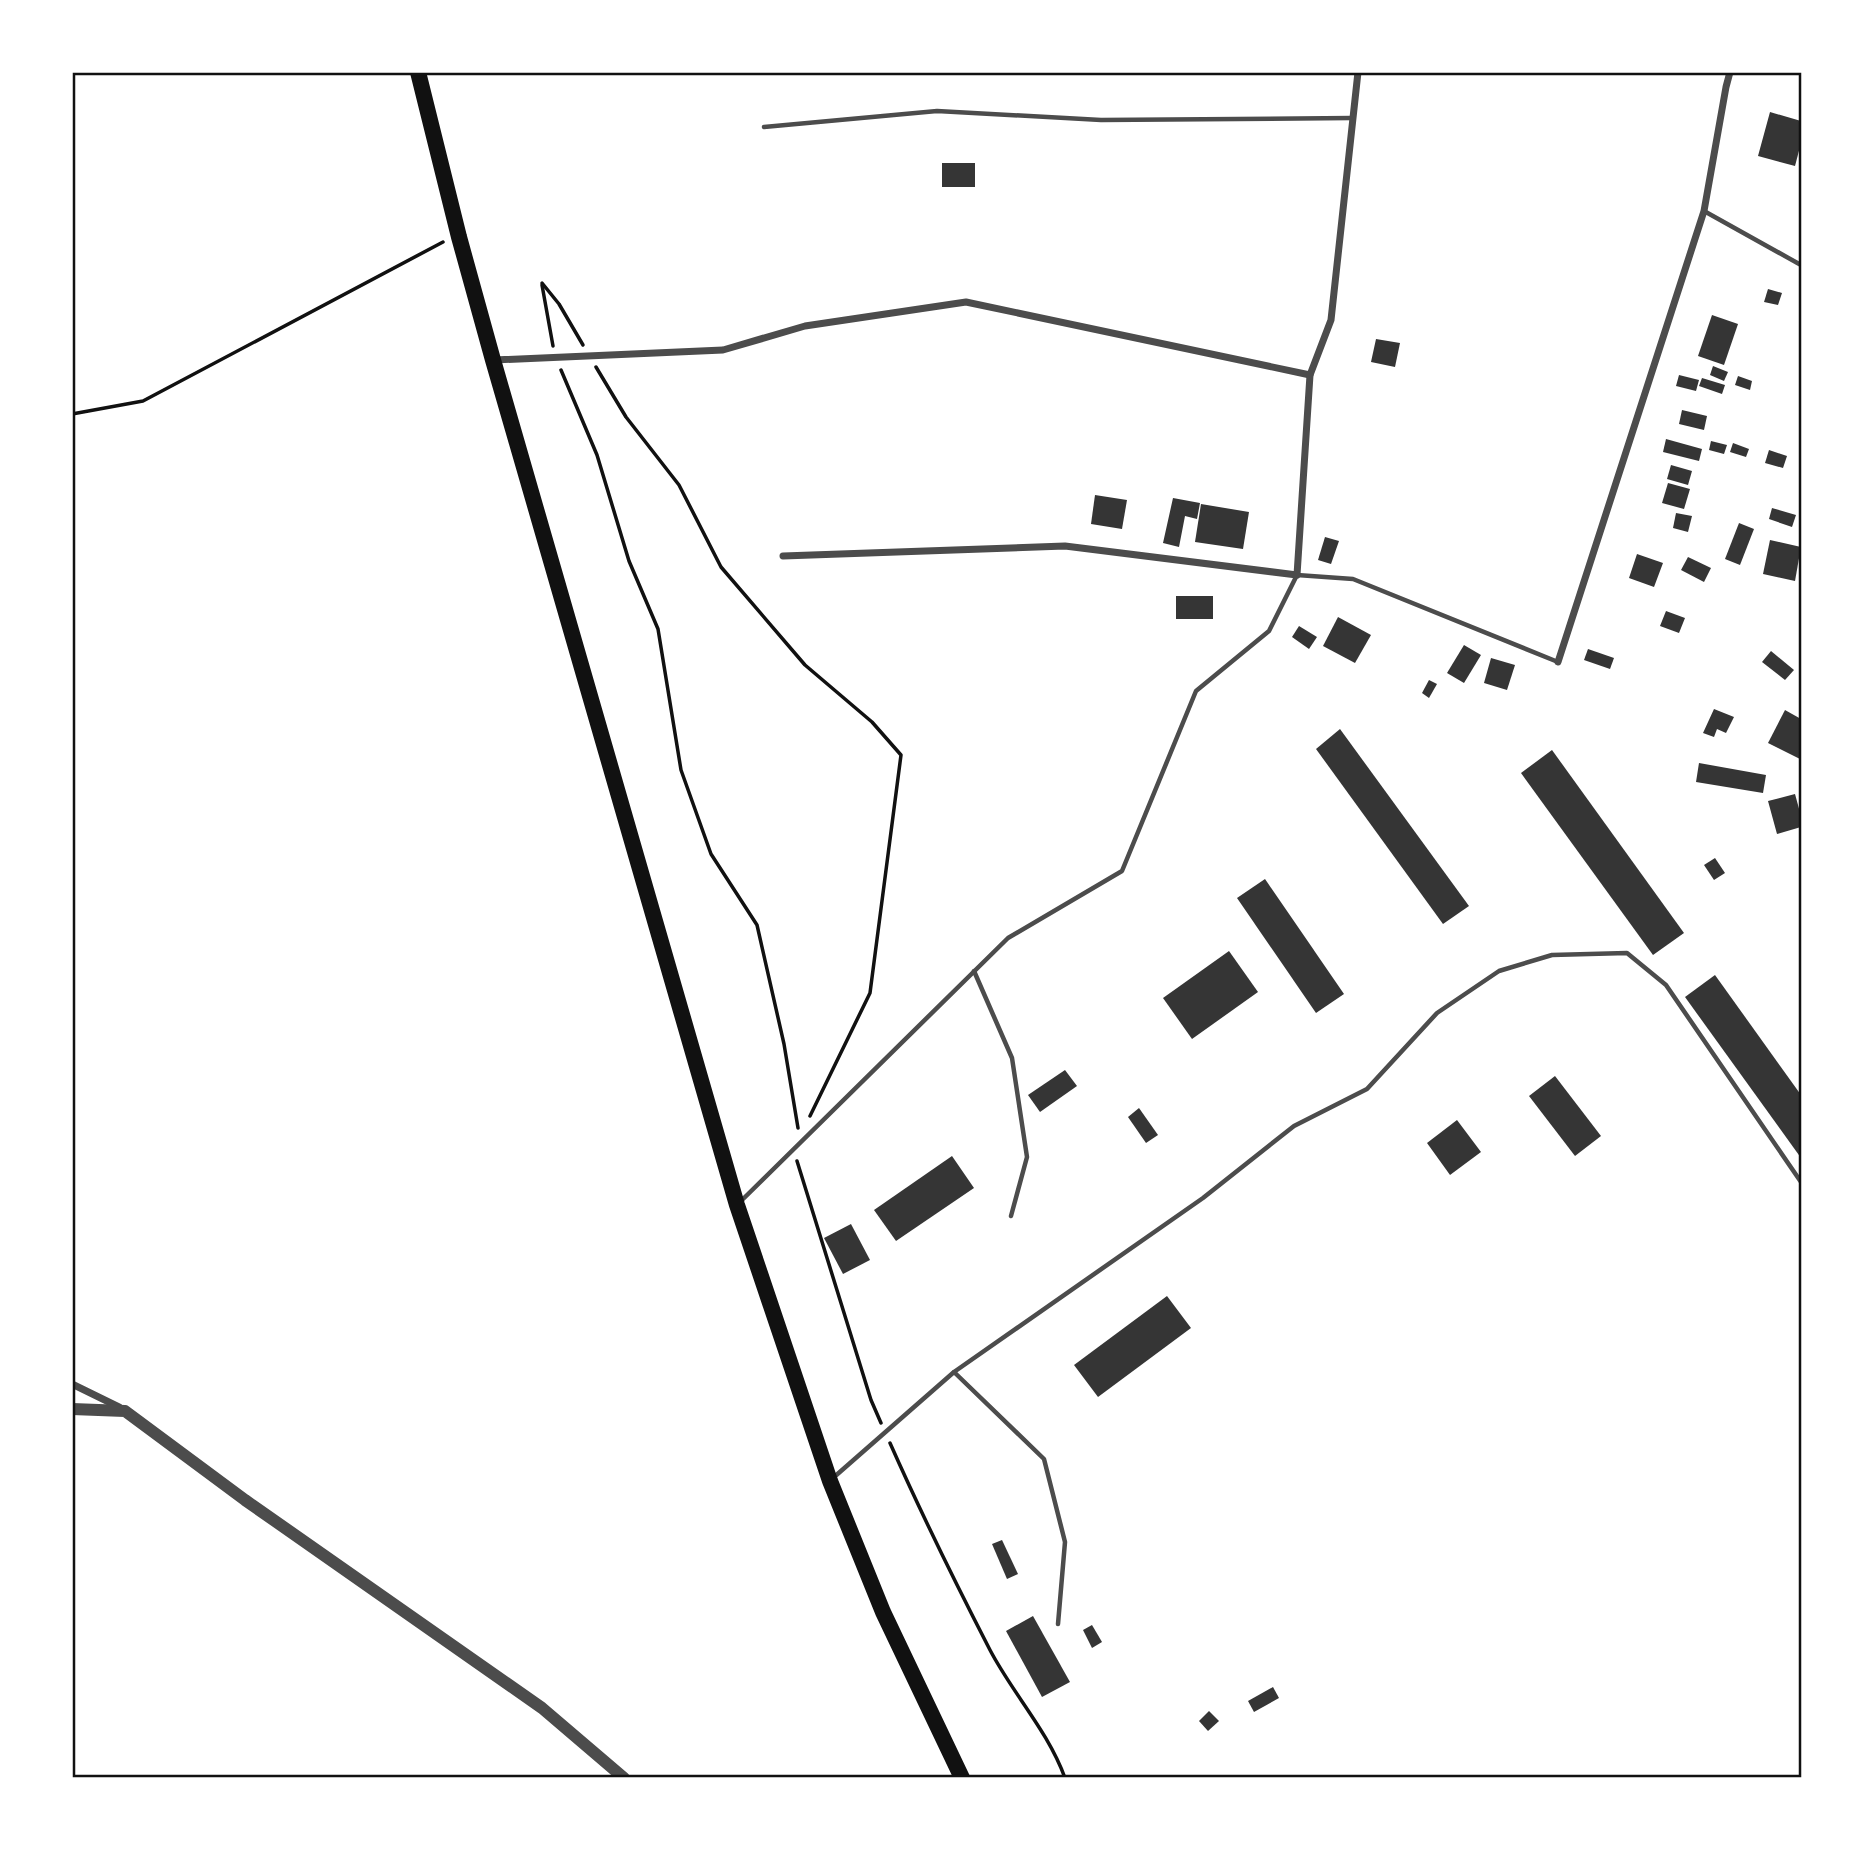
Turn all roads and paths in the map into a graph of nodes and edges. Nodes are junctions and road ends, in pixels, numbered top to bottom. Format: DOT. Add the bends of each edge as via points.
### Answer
graph roads {
  1 [pos="418,72"];
  2 [pos="1358,72"];
  3 [pos="1730,72"];
  4 [pos="1353,118"];
  5 [pos="764,127"];
  6 [pos="1704,211"];
  7 [pos="458,237"];
  8 [pos="1801,265"];
  9 [pos="589,355"];
  10 [pos="555,356"];
  11 [pos="493,360"];
  12 [pos="1310,375"];
  13 [pos="72,414"];
  14 [pos="783,556"];
  15 [pos="1297,575"];
  16 [pos="1558,662"];
  17 [pos="974,971"];
  18 [pos="793,1150"];
  19 [pos="1801,1182"];
  20 [pos="737,1205"];
  21 [pos="1011,1216"];
  22 [pos="954,1372"];
  23 [pos="72,1384"];
  24 [pos="72,1409"];
  25 [pos="125,1411"];
  26 [pos="885,1432"];
  27 [pos="830,1481"];
  28 [pos="1058,1624"];
  29 [pos="624,1778"];
  30 [pos="962,1778"];
  31 [pos="1065,1778"];
  1 -- 7 [label="main road"];
  2 -- 4 [label="street"];
  3 -- 6 [label="street"];
  4 -- 5 [label="lane" via="1101,120 937,111"];
  4 -- 12 [label="street" via="1331,320"];
  6 -- 8 [label="lane"];
  6 -- 16 [label="street"];
  7 -- 11 [label="main road"];
  7 -- 13 [label="path" via="143,401"];
  9 -- 10 [label="street"];
  9 -- 10 [label="path" via="542,283"];
  9 -- 10 [label="path" via="626,416 679,485 721,567 804,665 872,722 901,755 870,993 800,1137 757,925 711,854 681,769 658,629 629,561 597,455"];
  9 -- 12 [label="street" via="723,350 806,326 966,302"];
  10 -- 11 [label="street"];
  11 -- 20 [label="main road"];
  12 -- 15 [label="street"];
  14 -- 15 [label="street" via="1065,546"];
  15 -- 16 [label="lane" via="1353,579"];
  15 -- 17 [label="lane" via="1269,631 1196,691 1122,871 1008,938"];
  17 -- 18 [label="lane"];
  17 -- 21 [label="lane" via="1014,1070 1027,1157"];
  18 -- 20 [label="lane"];
  18 -- 26 [label="path"];
  19 -- 22 [label="lane" via="1666,985 1627,953 1552,955 1499,971 1437,1013 1367,1089 1294,1126 1203,1198"];
  20 -- 27 [label="main road"];
  22 -- 26 [label="lane"];
  22 -- 28 [label="lane" via="1044,1459 1065,1542"];
  23 -- 25 [label="street"];
  24 -- 25 [label="street"];
  25 -- 29 [label="street" via="542,1708"];
  26 -- 27 [label="lane"];
  26 -- 31 [label="path" via="991,1651 1056,1754"];
  27 -- 30 [label="main road" via="883,1612"];
}
